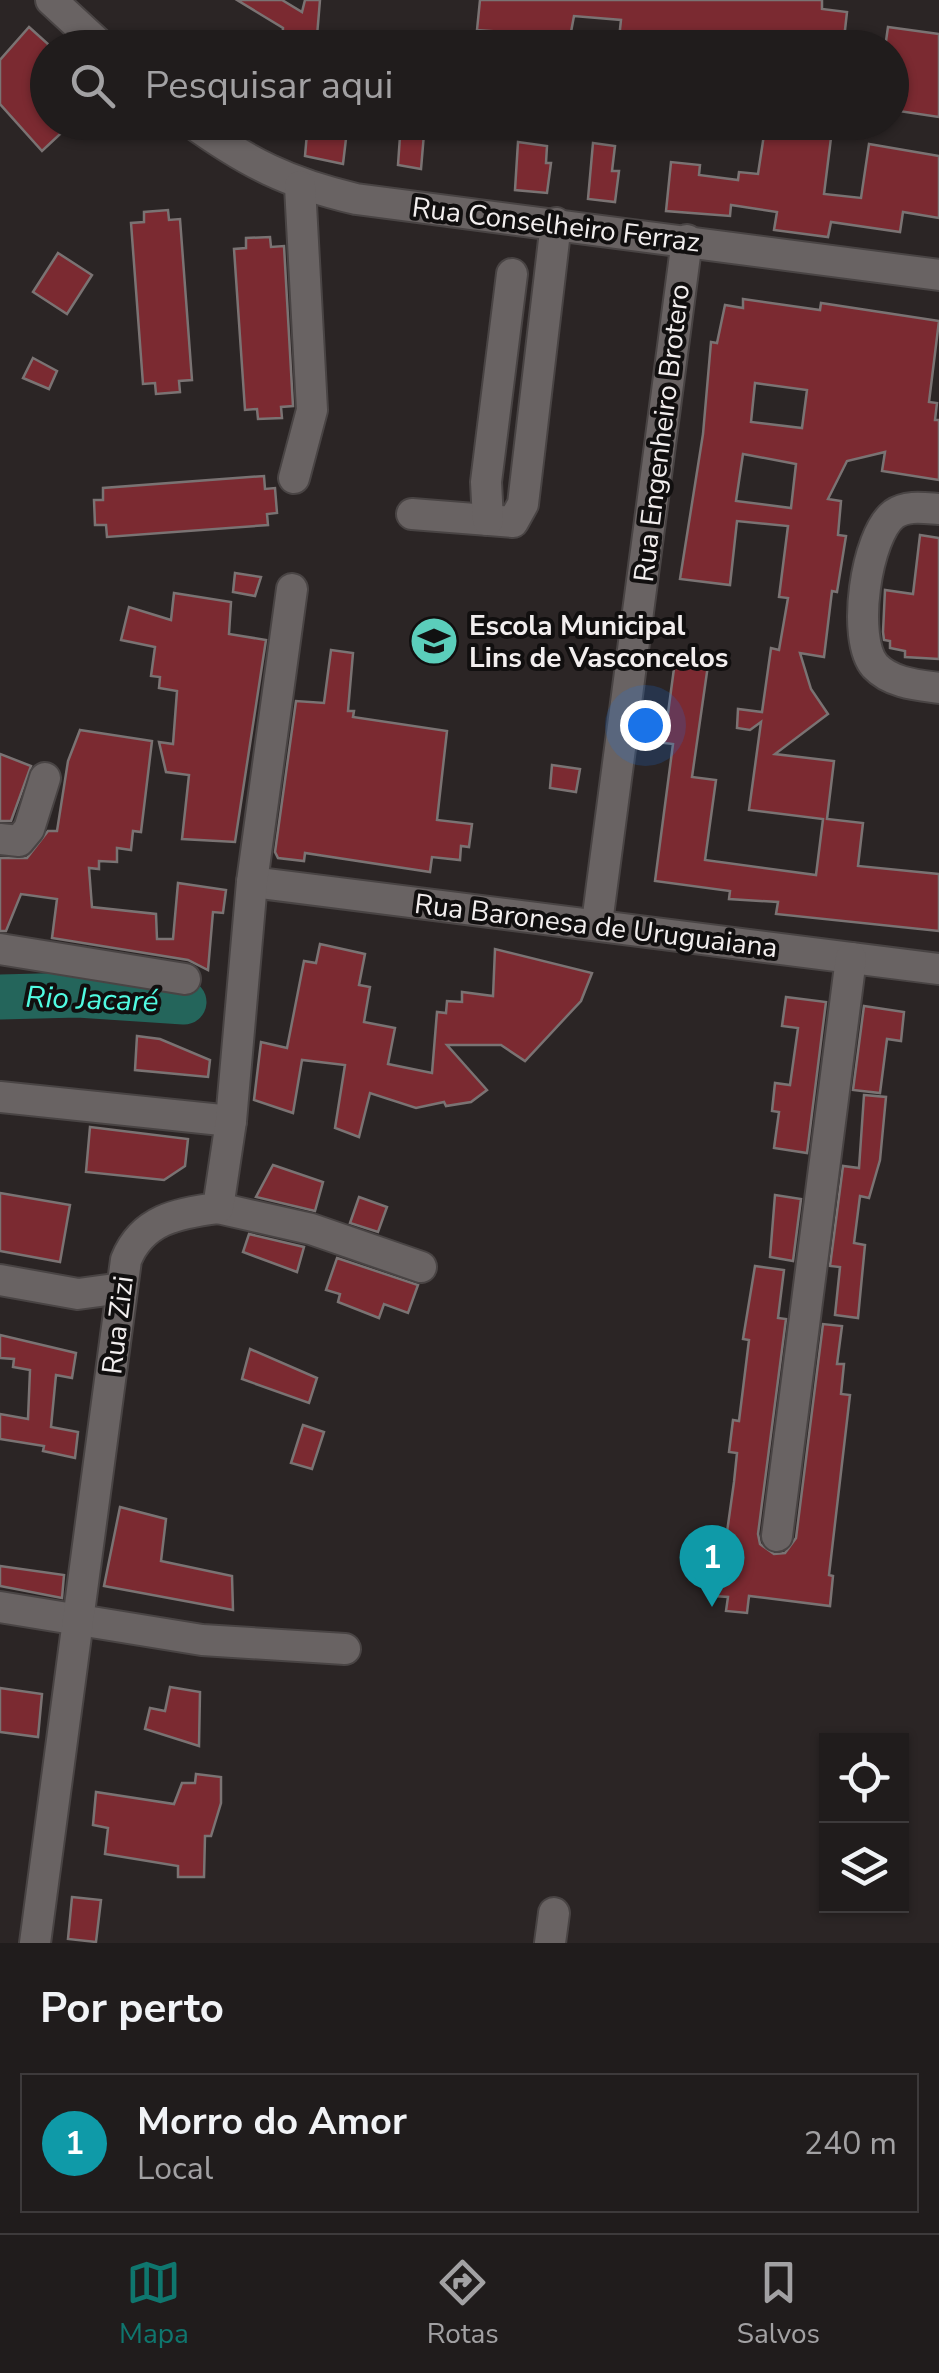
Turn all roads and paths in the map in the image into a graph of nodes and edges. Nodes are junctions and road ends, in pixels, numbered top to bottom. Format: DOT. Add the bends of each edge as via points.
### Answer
graph roads {
  1 [pos="51,0"];
  2 [pos="84,30"];
  3 [pos="215,140"];
  4 [pos="300,186"];
  5 [pos="556,223"];
  6 [pos="686,240"];
  7 [pos="512,274"];
  8 [pos="939,275"];
  9 [pos="294,478"];
  10 [pos="939,509"];
  11 [pos="412,514"];
  12 [pos="488,520"];
  13 [pos="292,589"];
  14 [pos="939,688"];
  15 [pos="45,778"];
  16 [pos="0,839"];
  17 [pos="252,882"];
  18 [pos="597,923"];
  19 [pos="0,949"];
  20 [pos="851,958"];
  21 [pos="939,969"];
  22 [pos="185,979"];
  23 [pos="0,1098"];
  24 [pos="231,1122"];
  25 [pos="218,1208"];
  26 [pos="421,1267"];
  27 [pos="0,1280"];
  28 [pos="122,1288"];
  29 [pos="777,1536"];
  30 [pos="0,1607"];
  31 [pos="81,1619"];
  32 [pos="345,1648"];
  33 [pos="35,1943"];
  1 -- 2 [label="street"];
  3 -- 4 [label="street, Rua Conselheiro Ferraz" via="245,162"];
  4 -- 5 [label="street, Rua Conselheiro Ferraz"];
  4 -- 9 [label="street" via="312,410"];
  5 -- 6 [label="street, Rua Conselheiro Ferraz"];
  5 -- 12 [label="street" via="523,504 513,522"];
  6 -- 8 [label="street, Rua Conselheiro Ferraz"];
  6 -- 18 [label="street, Rua Engenheiro Brotero"];
  7 -- 12 [label="street" via="486,482"];
  10 -- 14 [label="street" via="898,511 884,524 861,622 865,650 876,666 895,680"];
  11 -- 12 [label="street"];
  13 -- 17 [label="street"];
  15 -- 16 [label="street" via="20,841"];
  17 -- 18 [label="street, Rua Baronesa de Uruguaiana"];
  17 -- 24 [label="street"];
  18 -- 20 [label="street, Rua Baronesa de Uruguaiana"];
  19 -- 22 [label="street"];
  20 -- 21 [label="street, Rua Baronesa de Uruguaiana"];
  20 -- 29 [label="street"];
  23 -- 24 [label="street"];
  24 -- 25 [label="street"];
  25 -- 26 [label="street"];
  25 -- 28 [label="street, Rua Zizi" via="145,1228 134,1238"];
  27 -- 28 [label="street" via="78,1294"];
  28 -- 31 [label="street, Rua Zizi"];
  30 -- 31 [label="street"];
  31 -- 32 [label="street" via="202,1640"];
  31 -- 33 [label="street, Rua Zizi"];
}
